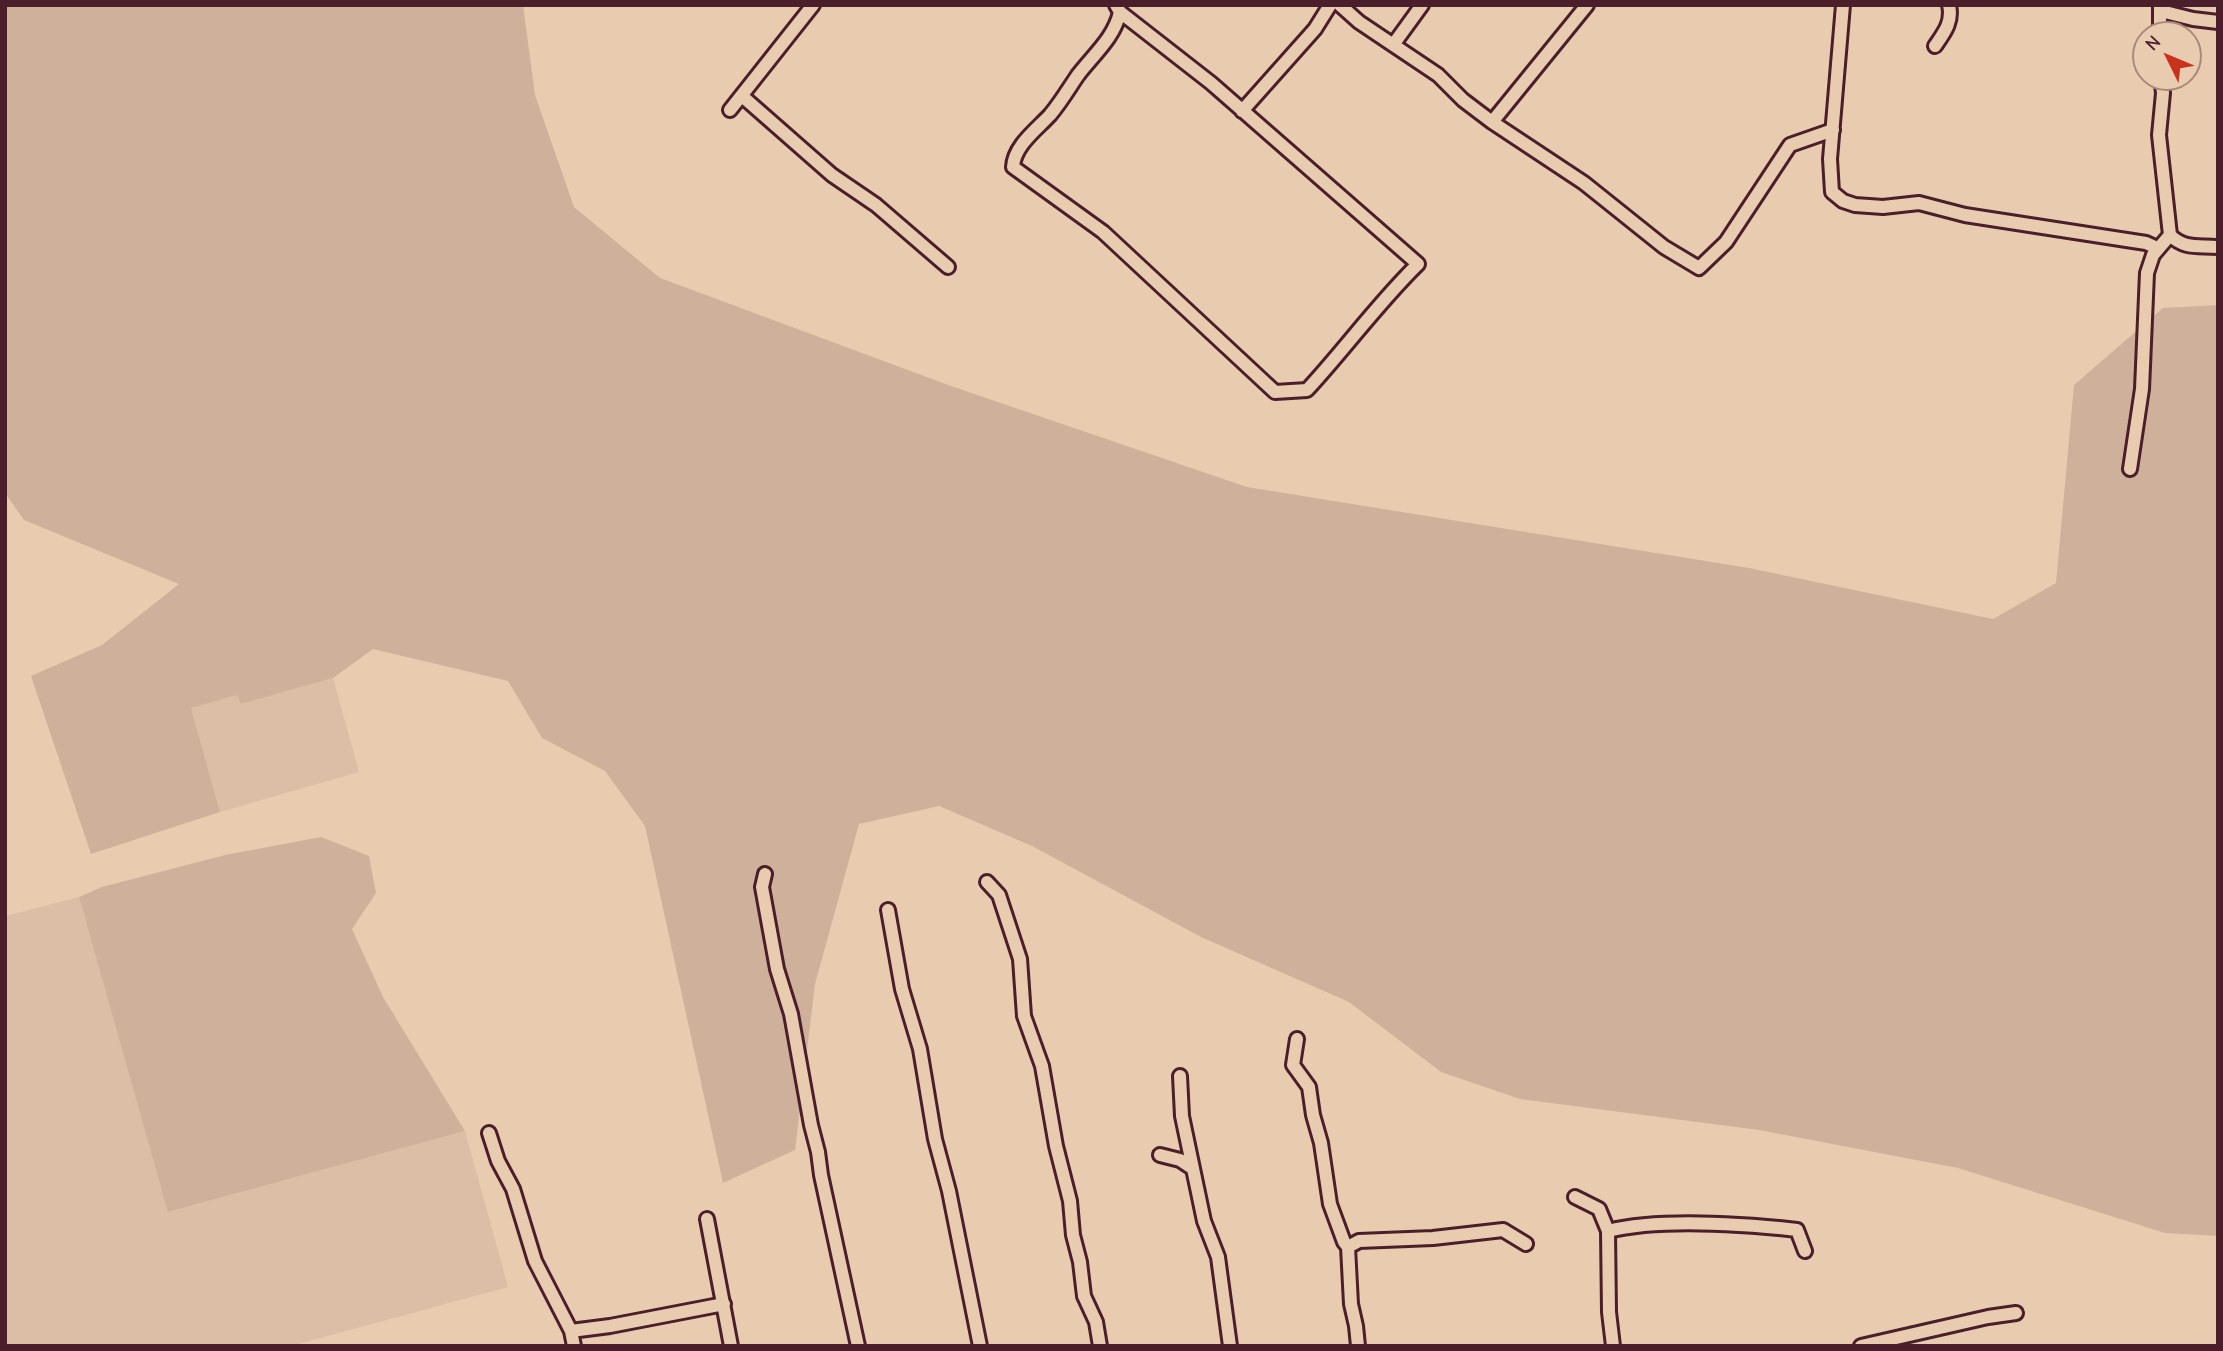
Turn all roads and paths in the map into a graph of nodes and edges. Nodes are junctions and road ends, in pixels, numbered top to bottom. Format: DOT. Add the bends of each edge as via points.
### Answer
graph roads {
  1 [pos="813,5"];
  2 [pos="1330,5"];
  3 [pos="1339,5"];
  4 [pos="1422,5"];
  5 [pos="1587,5"];
  6 [pos="1843,5"];
  7 [pos="1949,5"];
  8 [pos="2160,8"];
  9 [pos="1118,9"];
  10 [pos="2218,22"];
  11 [pos="1393,45"];
  12 [pos="1935,46"];
  13 [pos="2163,91"];
  14 [pos="742,96"];
  15 [pos="730,110"];
  16 [pos="1242,111"];
  17 [pos="1492,122"];
  18 [pos="1833,130"];
  19 [pos="2170,235"];
  20 [pos="2218,247"];
  21 [pos="2157,248"];
  22 [pos="948,267"];
  23 [pos="2130,469"];
  24 [pos="765,874"];
  25 [pos="987,882"];
  26 [pos="888,910"];
  27 [pos="1297,1038"];
  28 [pos="1180,1076"];
  29 [pos="489,1133"];
  30 [pos="1160,1155"];
  31 [pos="1192,1168"];
  32 [pos="1575,1197"];
  33 [pos="707,1219"];
  34 [pos="1608,1231"];
  35 [pos="1526,1244"];
  36 [pos="1348,1247"];
  37 [pos="1805,1251"];
  38 [pos="723,1304"];
  39 [pos="2016,1313"];
  40 [pos="571,1331"];
  41 [pos="574,1346"];
  42 [pos="732,1346"];
  43 [pos="858,1346"];
  44 [pos="980,1346"];
  45 [pos="1100,1346"];
  46 [pos="1230,1346"];
  47 [pos="1358,1346"];
  48 [pos="1613,1346"];
  49 [pos="1860,1346"];
  1 -- 14 [label="street"];
  2 -- 16 [label="street" via="1315,29"];
  3 -- 11 [label="street"];
  4 -- 11 [label="street"];
  5 -- 17 [label="street"];
  6 -- 18 [label="street"];
  7 -- 12 [label="street" via="1947,30"];
  8 -- 10 [label="street"];
  9 -- 16 [label="street"];
  9 -- 16 [label="street" via="1117,25 1065,97 1020,147 1013,167 1102,232 1275,392 1307,390 1386,295 1418,264"];
  11 -- 17 [label="street" via="1438,75"];
  13 -- 19 [label="street" via="2159,135"];
  14 -- 15 [label="street"];
  14 -- 22 [label="street"];
  17 -- 18 [label="street" via="1699,268 1726,242 1790,145"];
  18 -- 21 [label="street" via="1832,192 1843,201 1884,206 1919,203"];
  19 -- 20 [label="street" via="2192,247"];
  19 -- 21 [label="street"];
  21 -- 23 [label="street" via="2147,273 2142,389"];
  24 -- 43 [label="street" via="762,887 777,969 791,1014"];
  25 -- 45 [label="street" via="999,895 1020,959 1024,1016 1044,1074 1084,1296 1096,1322"];
  26 -- 44 [label="street"];
  27 -- 36 [label="street" via="1293,1065 1309,1087 1330,1204"];
  28 -- 31 [label="street"];
  29 -- 40 [label="street" via="513,1189 535,1261"];
  30 -- 31 [label="street"];
  31 -- 46 [label="street" via="1218,1257"];
  32 -- 34 [label="street" via="1599,1209"];
  33 -- 38 [label="street"];
  34 -- 37 [label="street" via="1640,1224 1797,1230"];
  34 -- 48 [label="street"];
  35 -- 36 [label="street" via="1503,1230 1359,1241"];
  36 -- 47 [label="street"];
  38 -- 40 [label="street"];
  38 -- 42 [label="street"];
  39 -- 49 [label="street"];
  40 -- 41 [label="street"];
}
